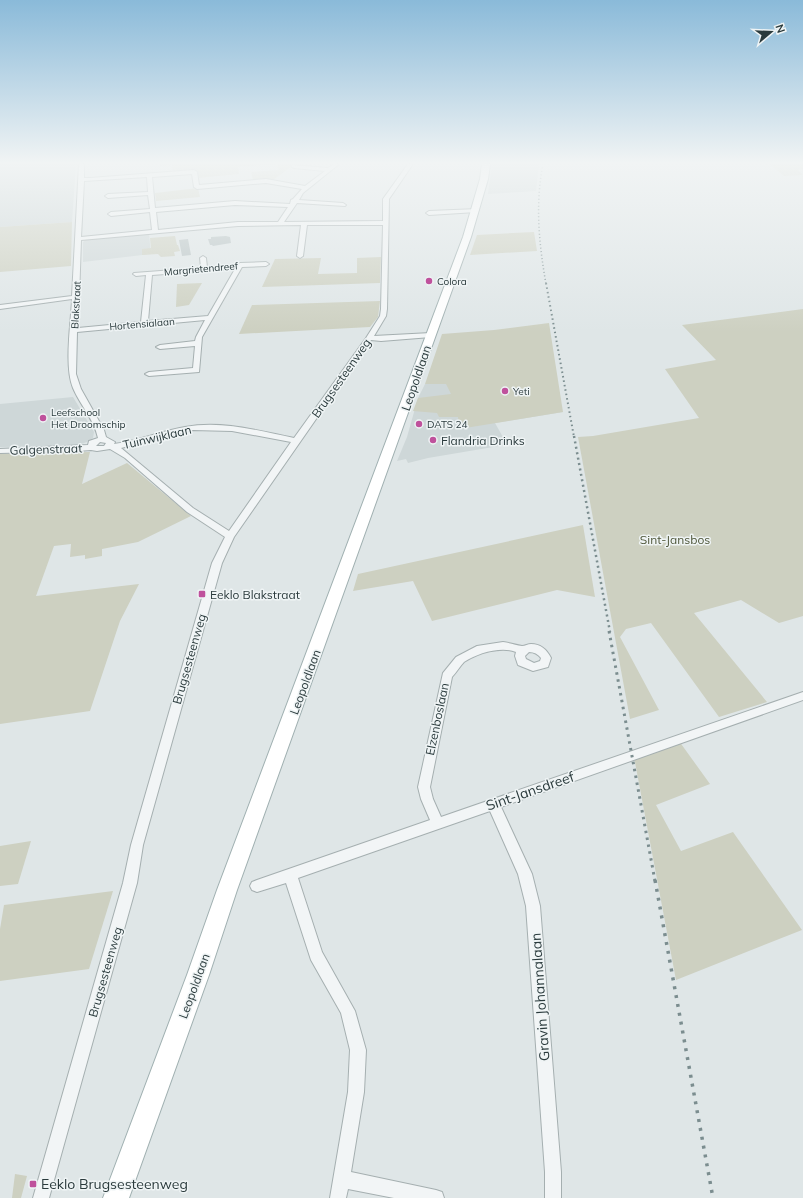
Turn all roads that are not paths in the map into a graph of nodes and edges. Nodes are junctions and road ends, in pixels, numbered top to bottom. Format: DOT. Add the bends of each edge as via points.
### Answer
graph roads {
  1 [pos="79,220"];
  2 [pos="154,220"];
  3 [pos="282,220"];
  4 [pos="385,220"];
  5 [pos="472,220"];
  6 [pos="385,223"];
  7 [pos="280,224"];
  8 [pos="304,224"];
  9 [pos="155,232"];
  10 [pos="78,239"];
  11 [pos="300,256"];
  12 [pos="203,258"];
  13 [pos="266,264"];
  14 [pos="239,267"];
  15 [pos="204,270"];
  16 [pos="136,274"];
  17 [pos="149,274"];
  18 [pos="76,297"];
  19 [pos="0,307"];
  20 [pos="209,318"];
  21 [pos="198,319"];
  22 [pos="144,323"];
  23 [pos="74,330"];
  24 [pos="431,335"];
  25 [pos="369,338"];
  26 [pos="199,340"];
  27 [pos="160,346"];
  28 [pos="149,374"];
  29 [pos="102,439"];
  30 [pos="296,441"];
  31 [pos="111,446"];
  32 [pos="92,447"];
  33 [pos="0,451"];
  34 [pos="230,536"];
  35 [pos="523,651"];
  36 [pos="803,696"];
  37 [pos="493,804"];
  38 [pos="438,823"];
  39 [pos="290,875"];
  40 [pos="257,886"];
  41 [pos="342,1179"];
  42 [pos="41,1198"];
  43 [pos="116,1198"];
  44 [pos="338,1198"];
  45 [pos="436,1198"];
  46 [pos="553,1198"];
  1 -- 10 [label="street, Blakstraat"];
  2 -- 9 [label="street"];
  3 -- 7 [label="street"];
  4 -- 6 [label="street, Brugsesteenweg"];
  5 -- 24 [label="main road, Leopoldlaan"];
  6 -- 8 [label="street"];
  6 -- 25 [label="street, Brugsesteenweg" via="384,309 383,316"];
  7 -- 8 [label="street"];
  7 -- 9 [label="street" via="238,224"];
  8 -- 11 [label="street"];
  9 -- 10 [label="street"];
  10 -- 18 [label="street, Blakstraat"];
  12 -- 15 [label="street"];
  13 -- 14 [label="street, Margrietendreef"];
  14 -- 15 [label="street, Margrietendreef"];
  14 -- 20 [label="street"];
  15 -- 17 [label="street, Margrietendreef"];
  16 -- 17 [label="street, Margrietendreef"];
  17 -- 22 [label="street"];
  18 -- 19 [label="street"];
  18 -- 23 [label="street, Blakstraat"];
  20 -- 21 [label="street, Hortensialaan"];
  20 -- 26 [label="street"];
  21 -- 22 [label="street, Hortensialaan"];
  21 -- 26 [label="street"];
  22 -- 23 [label="street, Hortensialaan"];
  23 -- 29 [label="street, Blakstraat" via="72,374"];
  24 -- 25 [label="street"];
  24 -- 43 [label="main road, Leopoldlaan" via="272,772 226,890 198,975"];
  25 -- 30 [label="street, Brugsesteenweg"];
  26 -- 27 [label="street"];
  26 -- 28 [label="street" via="196,370"];
  29 -- 31 [label="street" via="110,440"];
  29 -- 32 [label="street" via="92,443"];
  30 -- 31 [label="street, Tuinwijklaan" via="213,427 191,428 138,443"];
  30 -- 34 [label="street, Brugsesteenweg"];
  31 -- 32 [label="street, Tuinwijklaan" via="100,450"];
  31 -- 34 [label="street" via="127,456 203,519"];
  32 -- 33 [label="street, Galgenstraat"];
  34 -- 42 [label="street, Brugsesteenweg" via="210,585 137,846 130,883"];
  35 -- 38 [label="street, Elzenboslaan" via="503,646 481,649 460,660 446,676 424,787"];
  36 -- 37 [label="street, Sint-Jansdreef"];
  37 -- 38 [label="street, Sint-Jansdreef"];
  37 -- 46 [label="street, Gravin Johannalaan" via="525,874 533,906"];
  38 -- 39 [label="street, Sint-Jansdreef"];
  39 -- 40 [label="street, Sint-Jansdreef"];
  39 -- 41 [label="street" via="316,956 348,1011 358,1050 356,1092"];
  41 -- 44 [label="street"];
  41 -- 45 [label="street"];
}
